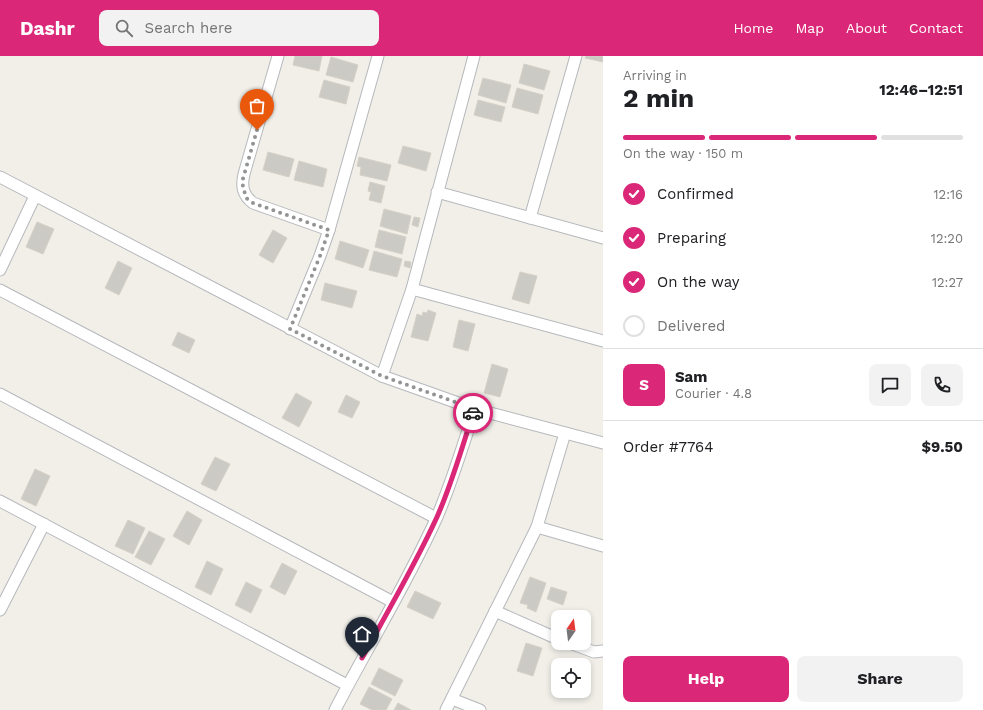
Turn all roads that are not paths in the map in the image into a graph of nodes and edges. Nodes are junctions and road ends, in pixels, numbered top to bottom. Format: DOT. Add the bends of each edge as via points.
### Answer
graph roads {
  1 [pos="278,56"];
  2 [pos="378,56"];
  3 [pos="474,56"];
  4 [pos="576,56"];
  5 [pos="0,177"];
  6 [pos="437,192"];
  7 [pos="35,196"];
  8 [pos="530,218"];
  9 [pos="329,230"];
  10 [pos="603,238"];
  11 [pos="0,270"];
  12 [pos="0,290"];
  13 [pos="412,290"];
  14 [pos="290,329"];
  15 [pos="603,342"];
  16 [pos="382,376"];
  17 [pos="0,394"];
  18 [pos="475,409"];
  19 [pos="565,433"];
  20 [pos="603,443"];
  21 [pos="0,501"];
  22 [pos="436,518"];
  23 [pos="44,524"];
  24 [pos="537,527"];
  25 [pos="603,546"];
  26 [pos="393,602"];
  27 [pos="0,610"];
  28 [pos="496,611"];
  29 [pos="551,636"];
  30 [pos="589,650"];
  31 [pos="603,651"];
  32 [pos="347,685"];
  33 [pos="452,699"];
  34 [pos="334,710"];
  35 [pos="446,710"];
  36 [pos="480,710"];
  1 -- 9 [label="street" via="244,174 243,191 246,198 253,203"];
  2 -- 9 [label="street"];
  3 -- 6 [label="street"];
  4 -- 8 [label="street"];
  5 -- 7 [label="street"];
  6 -- 8 [label="street"];
  6 -- 13 [label="street"];
  7 -- 11 [label="street"];
  7 -- 14 [label="street"];
  8 -- 10 [label="street"];
  9 -- 14 [label="street"];
  12 -- 22 [label="street"];
  13 -- 15 [label="street"];
  13 -- 16 [label="street"];
  14 -- 16 [label="street"];
  16 -- 18 [label="street"];
  17 -- 26 [label="street"];
  18 -- 19 [label="street"];
  18 -- 22 [label="street"];
  19 -- 20 [label="street"];
  19 -- 24 [label="street"];
  21 -- 23 [label="street"];
  22 -- 26 [label="street"];
  23 -- 27 [label="street"];
  23 -- 32 [label="street"];
  24 -- 25 [label="street"];
  24 -- 28 [label="street"];
  26 -- 32 [label="street"];
  28 -- 29 [label="street"];
  28 -- 33 [label="street"];
  30 -- 31 [label="street"];
  32 -- 34 [label="street"];
  33 -- 35 [label="street"];
  33 -- 36 [label="street"];
}
